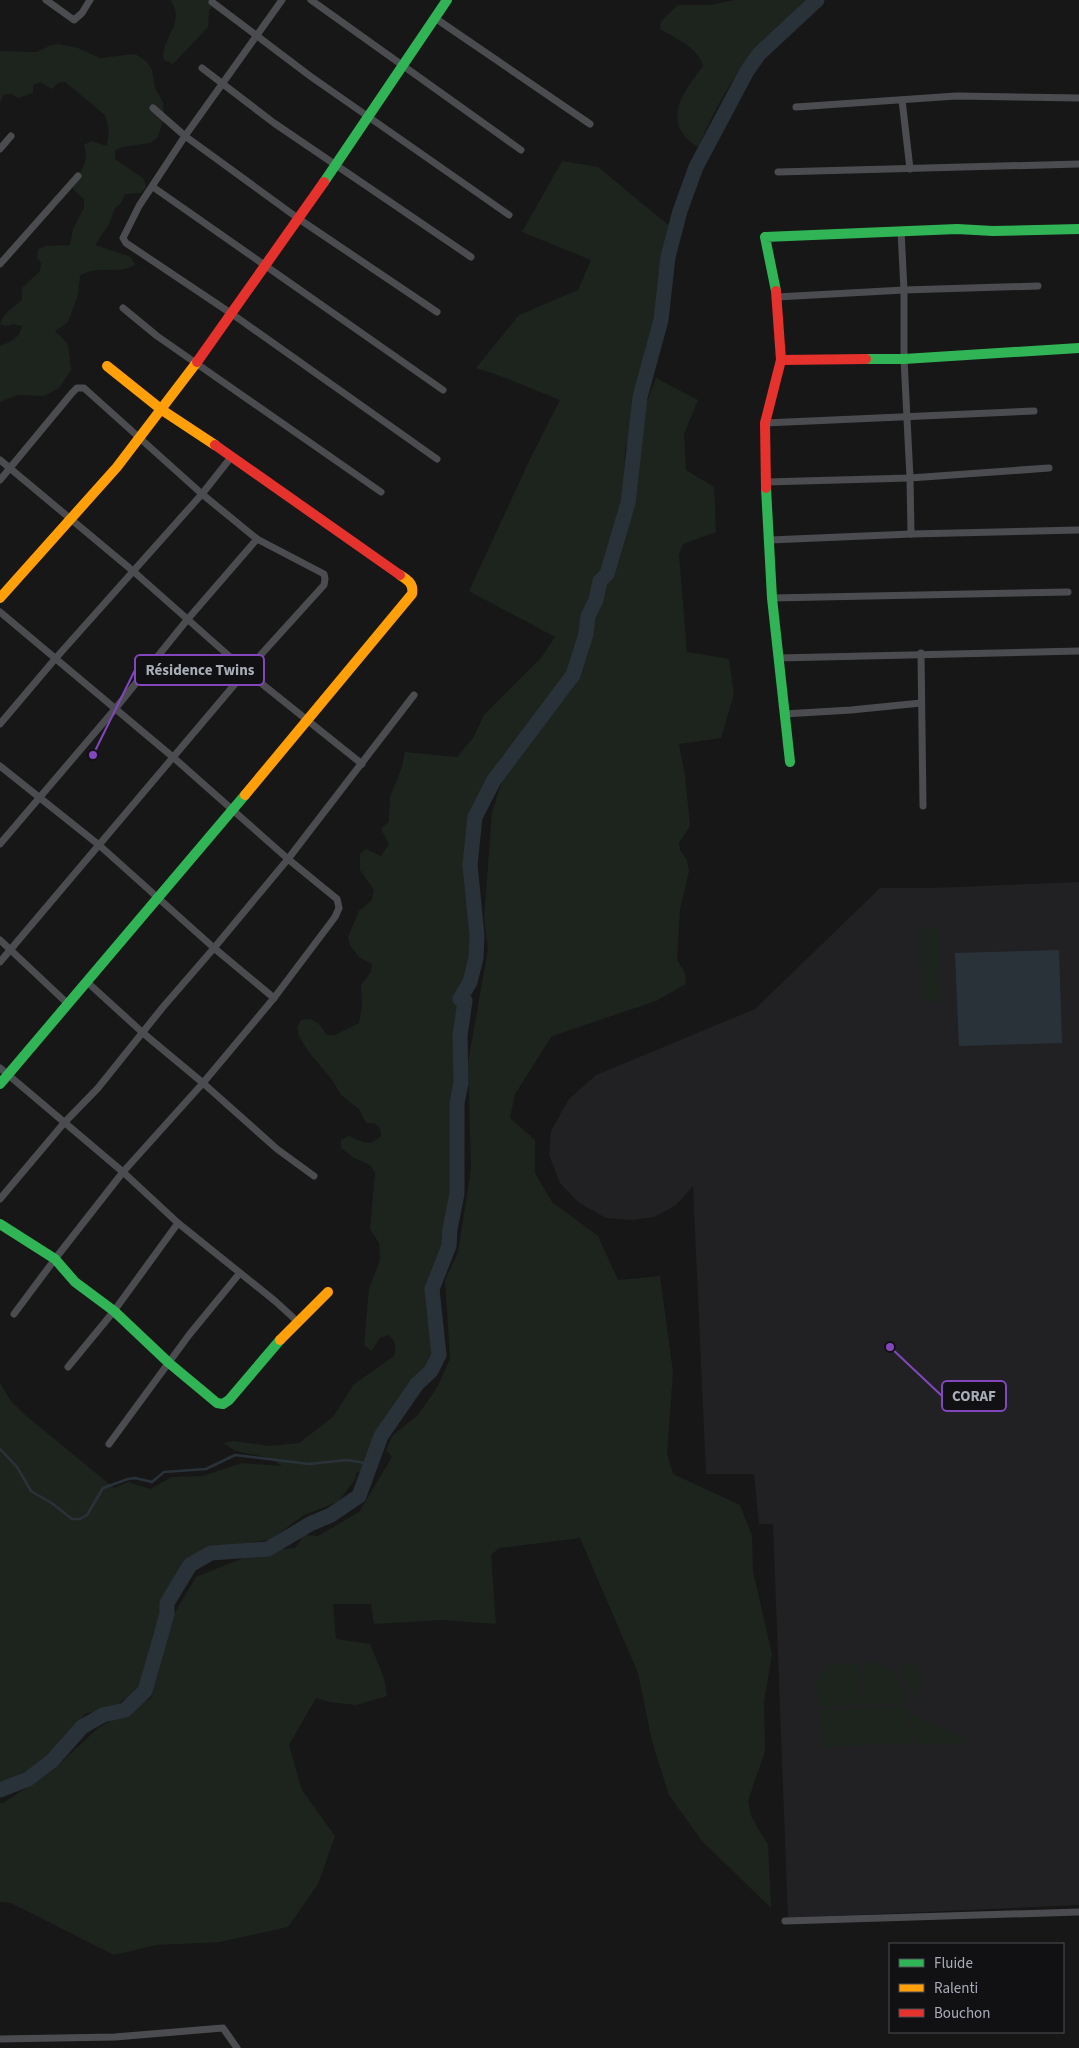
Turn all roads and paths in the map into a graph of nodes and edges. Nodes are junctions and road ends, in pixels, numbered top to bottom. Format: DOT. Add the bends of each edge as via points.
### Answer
graph roads {
  1 [pos="46,0"];
  2 [pos="90,0"];
  3 [pos="282,0"];
  4 [pos="311,0"];
  5 [pos="447,0"];
  6 [pos="212,2"];
  7 [pos="435,18"];
  8 [pos="256,36"];
  9 [pos="403,67"];
  10 [pos="202,68"];
  11 [pos="223,84"];
  12 [pos="1079,98"];
  13 [pos="902,100"];
  14 [pos="796,106"];
  15 [pos="153,108"];
  16 [pos="369,116"];
  17 [pos="590,124"];
  18 [pos="11,136"];
  19 [pos="185,136"];
  20 [pos="0,149"];
  21 [pos="521,150"];
  22 [pos="336,164"];
  23 [pos="1079,164"];
  24 [pos="910,169"];
  25 [pos="778,172"];
  26 [pos="78,176"];
  27 [pos="153,186"];
  28 [pos="509,215"];
  29 [pos="299,219"];
  30 [pos="1079,229"];
  31 [pos="901,231"];
  32 [pos="472,257"];
  33 [pos="0,264"];
  34 [pos="266,266"];
  35 [pos="1038,286"];
  36 [pos="904,290"];
  37 [pos="778,297"];
  38 [pos="123,308"];
  39 [pos="437,312"];
  40 [pos="232,314"];
  41 [pos="1079,348"];
  42 [pos="904,359"];
  43 [pos="781,360"];
  44 [pos="196,364"];
  45 [pos="107,366"];
  46 [pos="443,390"];
  47 [pos="162,410"];
  48 [pos="1034,411"];
  49 [pos="907,416"];
  50 [pos="765,423"];
  51 [pos="140,438"];
  52 [pos="232,456"];
  53 [pos="437,459"];
  54 [pos="0,460"];
  55 [pos="10,468"];
  56 [pos="1049,468"];
  57 [pos="910,478"];
  58 [pos="0,480"];
  59 [pos="766,482"];
  60 [pos="381,492"];
  61 [pos="202,494"];
  62 [pos="71,520"];
  63 [pos="1079,530"];
  64 [pos="911,534"];
  65 [pos="257,540"];
  66 [pos="770,540"];
  67 [pos="132,571"];
  68 [pos="1068,592"];
  69 [pos="0,598"];
  70 [pos="772,598"];
  71 [pos="0,612"];
  72 [pos="187,620"];
  73 [pos="1079,650"];
  74 [pos="921,653"];
  75 [pos="778,658"];
  76 [pos="55,659"];
  77 [pos="246,671"];
  78 [pos="414,695"];
  79 [pos="921,703"];
  80 [pos="115,709"];
  81 [pos="784,714"];
  82 [pos="309,720"];
  83 [pos="0,724"];
  84 [pos="174,758"];
  85 [pos="790,762"];
  86 [pos="362,764"];
  87 [pos="0,766"];
  88 [pos="38,797"];
  89 [pos="923,806"];
  90 [pos="232,810"];
  91 [pos="0,844"];
  92 [pos="99,845"];
  93 [pos="288,859"];
  94 [pos="157,897"];
  95 [pos="0,940"];
  96 [pos="214,948"];
  97 [pos="10,950"];
  98 [pos="0,962"];
  99 [pos="86,981"];
  100 [pos="274,998"];
  101 [pos="68,1004"];
  102 [pos="142,1033"];
  103 [pos="3,1072"];
  104 [pos="203,1083"];
  105 [pos="0,1084"];
  106 [pos="64,1123"];
  107 [pos="123,1172"];
  108 [pos="314,1176"];
  109 [pos="0,1199"];
  110 [pos="178,1223"];
  111 [pos="0,1224"];
  112 [pos="54,1259"];
  113 [pos="239,1274"];
  114 [pos="328,1292"];
  115 [pos="114,1311"];
  116 [pos="14,1314"];
  117 [pos="298,1322"];
  118 [pos="169,1364"];
  119 [pos="68,1367"];
  120 [pos="109,1444"];
  121 [pos="1079,1912"];
  122 [pos="785,1921"];
  123 [pos="0,2039"];
  124 [pos="237,2048"];
  1 -- 2 [label="street" via="74,20"];
  3 -- 8 [label="street"];
  4 -- 9 [label="street"];
  5 -- 7 [label="street"];
  6 -- 8 [label="street"];
  7 -- 9 [label="street"];
  7 -- 17 [label="street"];
  8 -- 11 [label="street"];
  8 -- 16 [label="street"];
  9 -- 16 [label="street"];
  9 -- 21 [label="street"];
  10 -- 11 [label="street"];
  11 -- 19 [label="street"];
  11 -- 22 [label="street"];
  12 -- 13 [label="street" via="956,96"];
  13 -- 14 [label="street"];
  13 -- 24 [label="street"];
  15 -- 19 [label="street"];
  16 -- 22 [label="street"];
  16 -- 28 [label="street"];
  18 -- 20 [label="street"];
  19 -- 27 [label="street"];
  19 -- 29 [label="street"];
  22 -- 29 [label="street"];
  22 -- 32 [label="street"];
  23 -- 24 [label="street"];
  24 -- 25 [label="street"];
  26 -- 33 [label="street"];
  27 -- 34 [label="street"];
  27 -- 40 [label="street" via="125,233 126,243"];
  29 -- 34 [label="street"];
  29 -- 39 [label="street"];
  30 -- 31 [label="street"];
  31 -- 36 [label="street"];
  31 -- 37 [label="street" via="765,237"];
  34 -- 40 [label="street"];
  34 -- 46 [label="street"];
  35 -- 36 [label="street"];
  36 -- 37 [label="street"];
  36 -- 42 [label="street"];
  37 -- 43 [label="street"];
  38 -- 44 [label="street"];
  40 -- 44 [label="street"];
  40 -- 53 [label="street"];
  41 -- 42 [label="street"];
  42 -- 43 [label="street"];
  42 -- 49 [label="street"];
  43 -- 50 [label="street"];
  44 -- 47 [label="street"];
  44 -- 60 [label="street"];
  45 -- 47 [label="street"];
  47 -- 51 [label="street"];
  47 -- 52 [label="street"];
  48 -- 49 [label="street"];
  49 -- 50 [label="street"];
  49 -- 57 [label="street"];
  50 -- 59 [label="street"];
  51 -- 55 [label="street" via="84,388 78,388"];
  51 -- 61 [label="street"];
  51 -- 62 [label="street"];
  52 -- 61 [label="street"];
  52 -- 82 [label="street" via="410,582 413,588 412,594"];
  54 -- 55 [label="street"];
  55 -- 58 [label="street"];
  55 -- 62 [label="street"];
  56 -- 57 [label="street"];
  57 -- 59 [label="street"];
  57 -- 64 [label="street"];
  59 -- 66 [label="street"];
  61 -- 65 [label="street"];
  61 -- 67 [label="street"];
  62 -- 67 [label="street"];
  62 -- 69 [label="street"];
  63 -- 64 [label="street"];
  64 -- 66 [label="street"];
  65 -- 72 [label="street"];
  65 -- 77 [label="street" via="324,574 325,579 324,585"];
  66 -- 70 [label="street"];
  67 -- 72 [label="street"];
  67 -- 76 [label="street"];
  68 -- 70 [label="street"];
  70 -- 75 [label="street"];
  71 -- 76 [label="street"];
  72 -- 77 [label="street"];
  72 -- 80 [label="street"];
  73 -- 74 [label="street"];
  74 -- 75 [label="street"];
  74 -- 79 [label="street"];
  75 -- 81 [label="street"];
  76 -- 80 [label="street"];
  76 -- 83 [label="street"];
  77 -- 82 [label="street"];
  77 -- 84 [label="street"];
  78 -- 86 [label="street"];
  79 -- 81 [label="street"];
  79 -- 89 [label="street"];
  80 -- 84 [label="street"];
  80 -- 88 [label="street"];
  81 -- 85 [label="street"];
  82 -- 86 [label="street"];
  82 -- 90 [label="street"];
  84 -- 90 [label="street"];
  84 -- 92 [label="street"];
  86 -- 93 [label="street"];
  87 -- 88 [label="street"];
  88 -- 91 [label="street"];
  88 -- 92 [label="street"];
  90 -- 93 [label="street"];
  90 -- 94 [label="street"];
  92 -- 94 [label="street"];
  92 -- 97 [label="street"];
  93 -- 96 [label="street"];
  93 -- 100 [label="street" via="337,899 339,908"];
  94 -- 96 [label="street"];
  94 -- 99 [label="street"];
  95 -- 97 [label="street"];
  96 -- 100 [label="street"];
  96 -- 102 [label="street"];
  97 -- 98 [label="street"];
  97 -- 101 [label="street"];
  99 -- 101 [label="street"];
  99 -- 102 [label="street"];
  100 -- 104 [label="street"];
  101 -- 103 [label="street"];
  102 -- 104 [label="street"];
  102 -- 106 [label="street" via="98,1088"];
  103 -- 105 [label="street"];
  103 -- 106 [label="street"];
  104 -- 107 [label="street"];
  104 -- 108 [label="street" via="277,1149"];
  106 -- 107 [label="street"];
  106 -- 109 [label="street"];
  107 -- 110 [label="street"];
  107 -- 112 [label="street"];
  110 -- 113 [label="street"];
  110 -- 115 [label="street"];
  111 -- 112 [label="street"];
  112 -- 115 [label="street" via="75,1282"];
  112 -- 116 [label="street"];
  113 -- 117 [label="street"];
  113 -- 118 [label="street"];
  114 -- 117 [label="street"];
  115 -- 118 [label="street"];
  115 -- 119 [label="street"];
  117 -- 118 [label="street" via="223,1404 217,1403"];
  118 -- 120 [label="street"];
  121 -- 122 [label="street"];
  123 -- 124 [label="street" via="115,2037 223,2028"];
}
